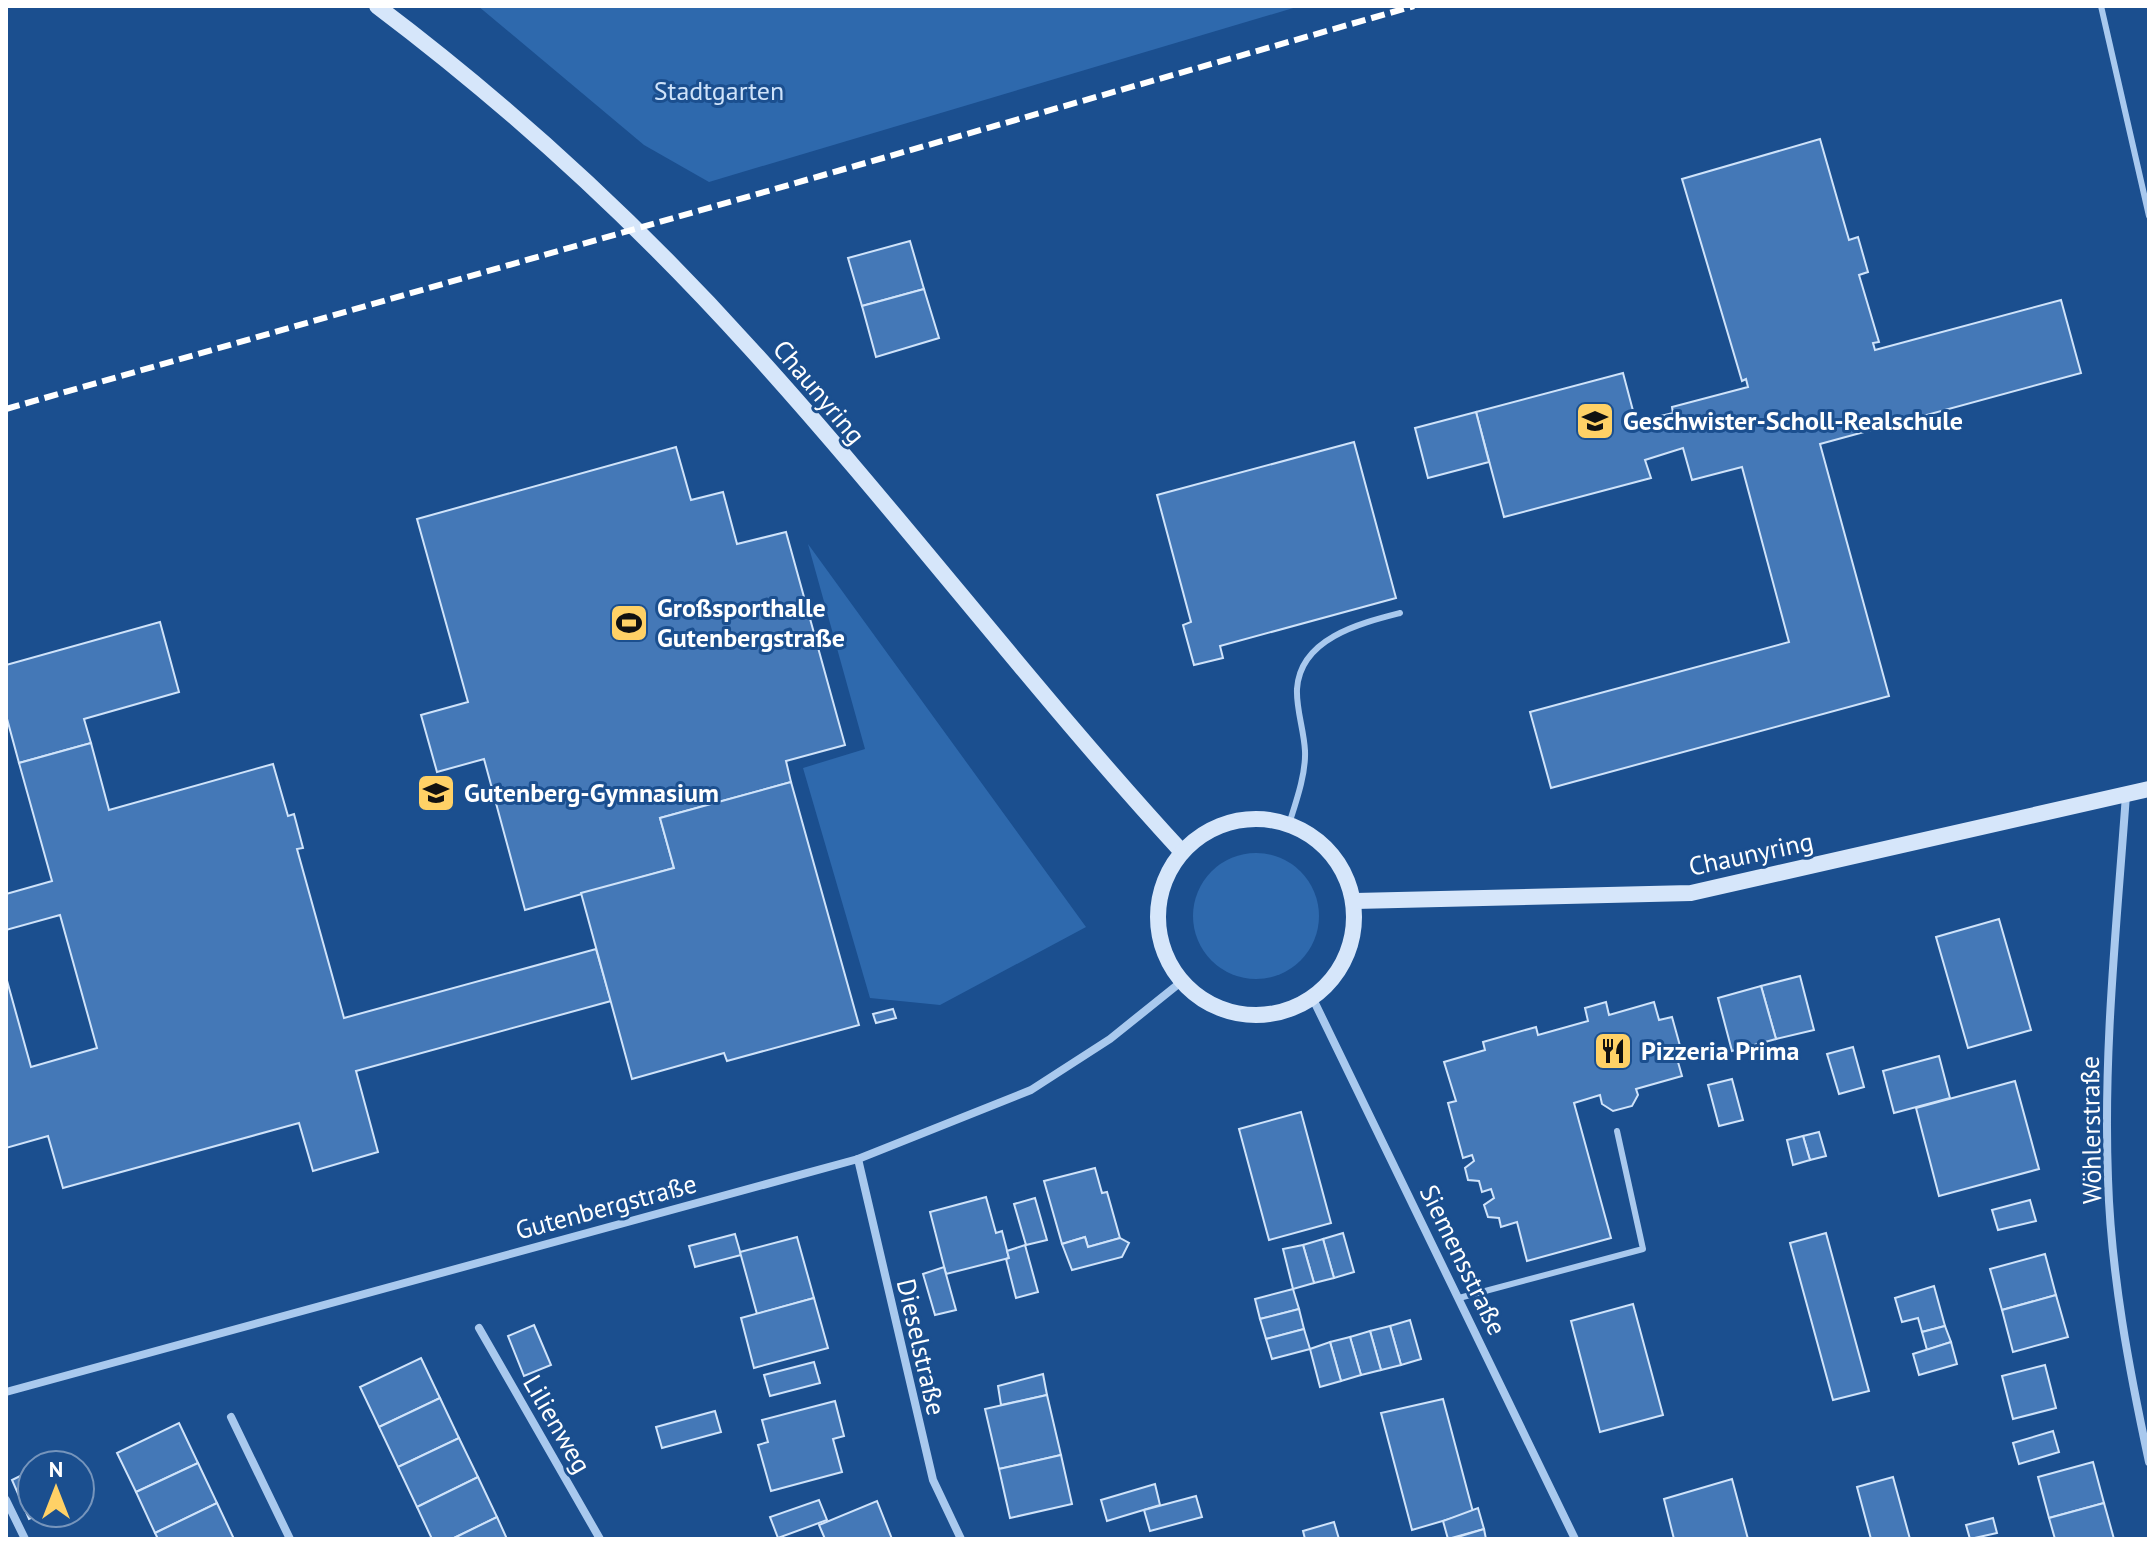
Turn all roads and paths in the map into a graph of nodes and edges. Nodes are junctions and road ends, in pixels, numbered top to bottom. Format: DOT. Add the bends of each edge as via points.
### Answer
graph roads {
  1 [pos="377,6"];
  2 [pos="2101,6"];
  3 [pos="2149,216"];
  4 [pos="1400,613"];
  5 [pos="2149,789"];
  6 [pos="2126,795"];
  7 [pos="1289,824"];
  8 [pos="1182,852"];
  9 [pos="1355,901"];
  10 [pos="1181,982"];
  11 [pos="1313,999"];
  12 [pos="1617,1131"];
  13 [pos="858,1159"];
  14 [pos="1459,1298"];
  15 [pos="479,1328"];
  16 [pos="6,1392"];
  17 [pos="231,1417"];
  18 [pos="2149,1462"];
  19 [pos="6,1500"];
  20 [pos="25,1539"];
  21 [pos="290,1539"];
  22 [pos="600,1539"];
  23 [pos="961,1539"];
  24 [pos="1575,1539"];
  1 -- 8 [label="street, Chaunyring" via="537,138 750,347"];
  2 -- 3 [label="lane"];
  4 -- 7 [label="lane" via="1350,626 1305,662 1297,687 1305,753"];
  5 -- 6 [label="street, Chaunyring"];
  6 -- 9 [label="street, Chaunyring" via="1691,893"];
  6 -- 18 [label="street, Wöhlerstraße" via="2110,1027 2108,1180 2126,1355"];
  7 -- 8 [label="street" via="1237,820 1207,832"];
  7 -- 9 [label="street" via="1329,850 1348,878"];
  8 -- 10 [label="street" via="1165,879 1157,908 1159,937"];
  9 -- 11 [label="street" via="1352,945 1337,975"];
  10 -- 11 [label="street" via="1216,1008 1249,1016 1283,1013"];
  10 -- 13 [label="street, Gutenbergstraße" via="1110,1039 1031,1090"];
  11 -- 14 [label="street, Siemensstraße"];
  12 -- 14 [label="lane" via="1643,1249"];
  13 -- 16 [label="street, Gutenbergstraße"];
  13 -- 23 [label="street, Dieselstraße" via="933,1480"];
  14 -- 24 [label="street, Siemensstraße"];
  15 -- 22 [label="street, Lilienweg"];
  17 -- 21 [label="street"];
  19 -- 20 [label="street"];
}
